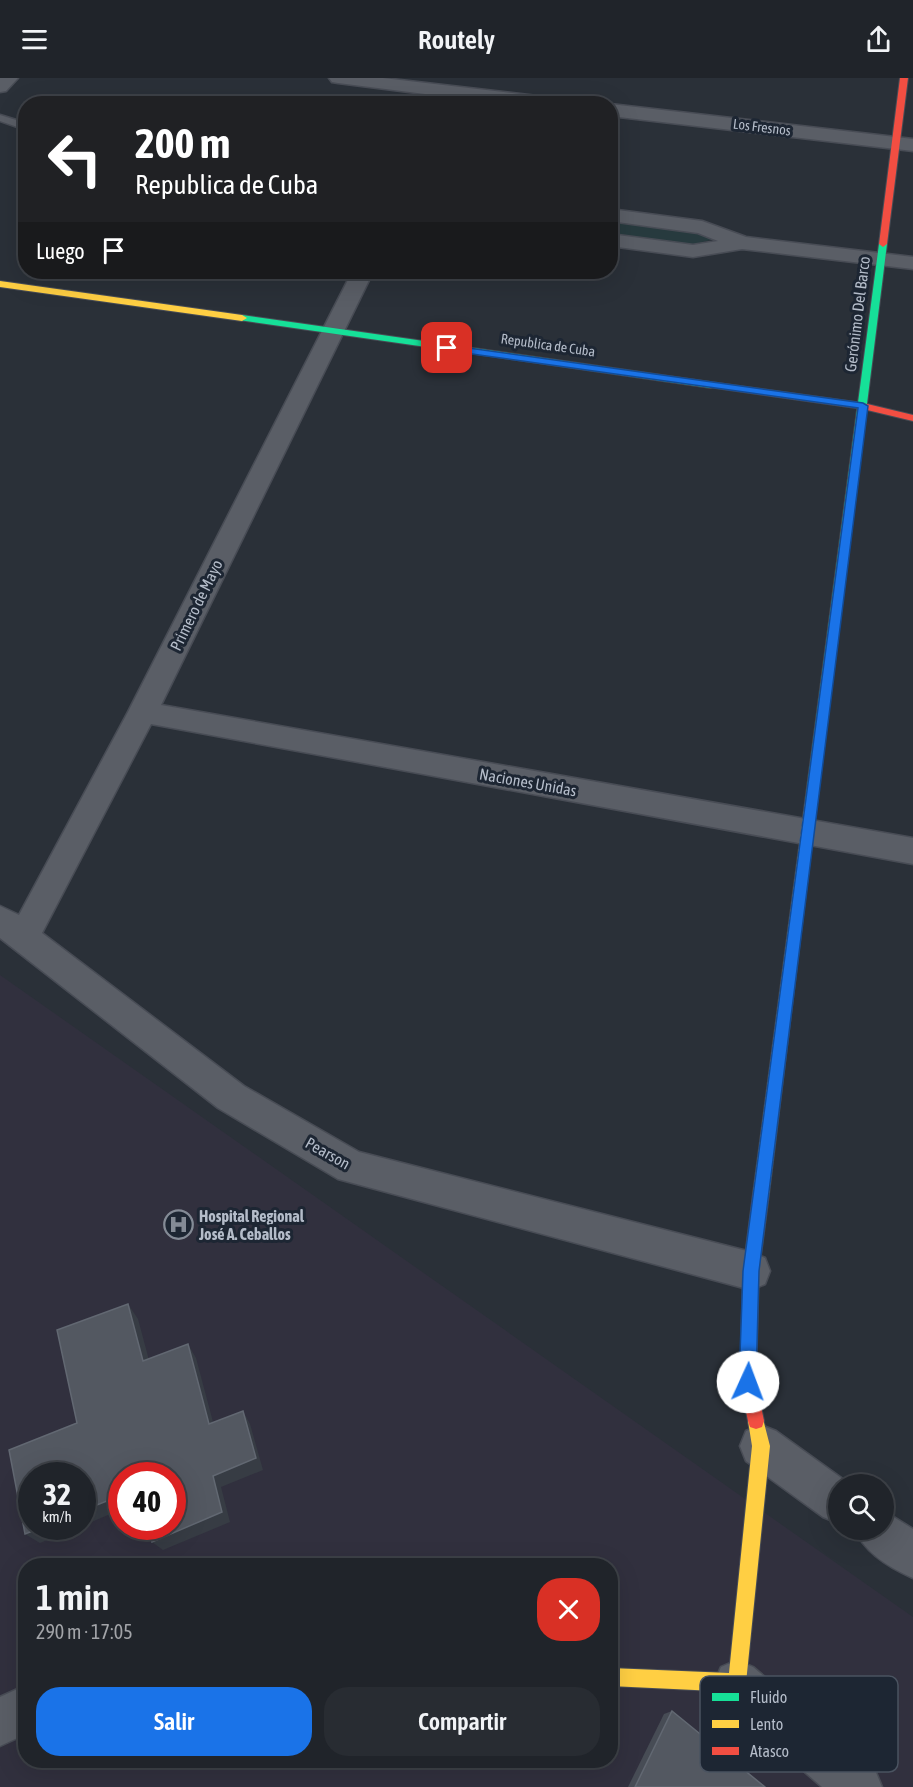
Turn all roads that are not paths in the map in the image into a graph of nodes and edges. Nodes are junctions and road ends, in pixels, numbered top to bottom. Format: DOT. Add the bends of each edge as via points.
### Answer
graph roads {
  1 [pos="9,78"];
  2 [pos="338,78"];
  3 [pos="904,78"];
  4 [pos="0,87"];
  5 [pos="459,91"];
  6 [pos="496,96"];
  7 [pos="618,111"];
  8 [pos="0,118"];
  9 [pos="18,124"];
  10 [pos="904,144"];
  11 [pos="618,216"];
  12 [pos="618,241"];
  13 [pos="742,243"];
  14 [pos="880,260"];
  15 [pos="913,263"];
  16 [pos="358,279"];
  17 [pos="0,284"];
  18 [pos="331,332"];
  19 [pos="863,406"];
  20 [pos="913,418"];
  21 [pos="143,712"];
  22 [pos="808,833"];
  23 [pos="913,851"];
  24 [pos="12,927"];
  25 [pos="751,1271"];
  26 [pos="761,1446"];
  27 [pos="828,1495"];
  28 [pos="891,1540"];
  29 [pos="913,1556"];
  30 [pos="738,1676"];
  31 [pos="618,1677"];
  32 [pos="700,1681"];
  33 [pos="18,1713"];
  34 [pos="0,1723"];
  35 [pos="841,1772"];
  36 [pos="858,1787"];
  1 -- 4 [label="street"];
  2 -- 5 [label="street"];
  3 -- 10 [label="street, Gerónimo Del Barco"];
  5 -- 6 [label="street"];
  7 -- 10 [label="street, Los Fresnos"];
  8 -- 9 [label="lane"];
  10 -- 14 [label="street, Gerónimo Del Barco"];
  11 -- 13 [label="street" via="702,227"];
  12 -- 13 [label="street" via="693,251"];
  13 -- 14 [label="street"];
  14 -- 15 [label="street"];
  14 -- 19 [label="street, Gerónimo Del Barco"];
  16 -- 18 [label="street, Primero de Mayo"];
  17 -- 18 [label="street, Republica de Cuba"];
  18 -- 19 [label="street, Republica de Cuba"];
  18 -- 21 [label="street, Primero de Mayo"];
  19 -- 20 [label="street, Republica de Cuba"];
  19 -- 22 [label="street, Gerónimo Del Barco"];
  21 -- 22 [label="street, Naciones Unidas"];
  21 -- 24 [label="street, Primero de Mayo"];
  22 -- 23 [label="street, Naciones Unidas"];
  22 -- 25 [label="street, Gerónimo Del Barco"];
  24 -- 25 [label="street, Pearson" via="231,1097 351,1167"];
  25 -- 26 [label="street, Gerónimo Del Barco" via="748,1382"];
  26 -- 27 [label="street"];
  26 -- 30 [label="street, Gerónimo Del Barco"];
  28 -- 29 [label="street"];
  31 -- 32 [label="street"];
  33 -- 34 [label="street"];
  35 -- 36 [label="street"];
}
